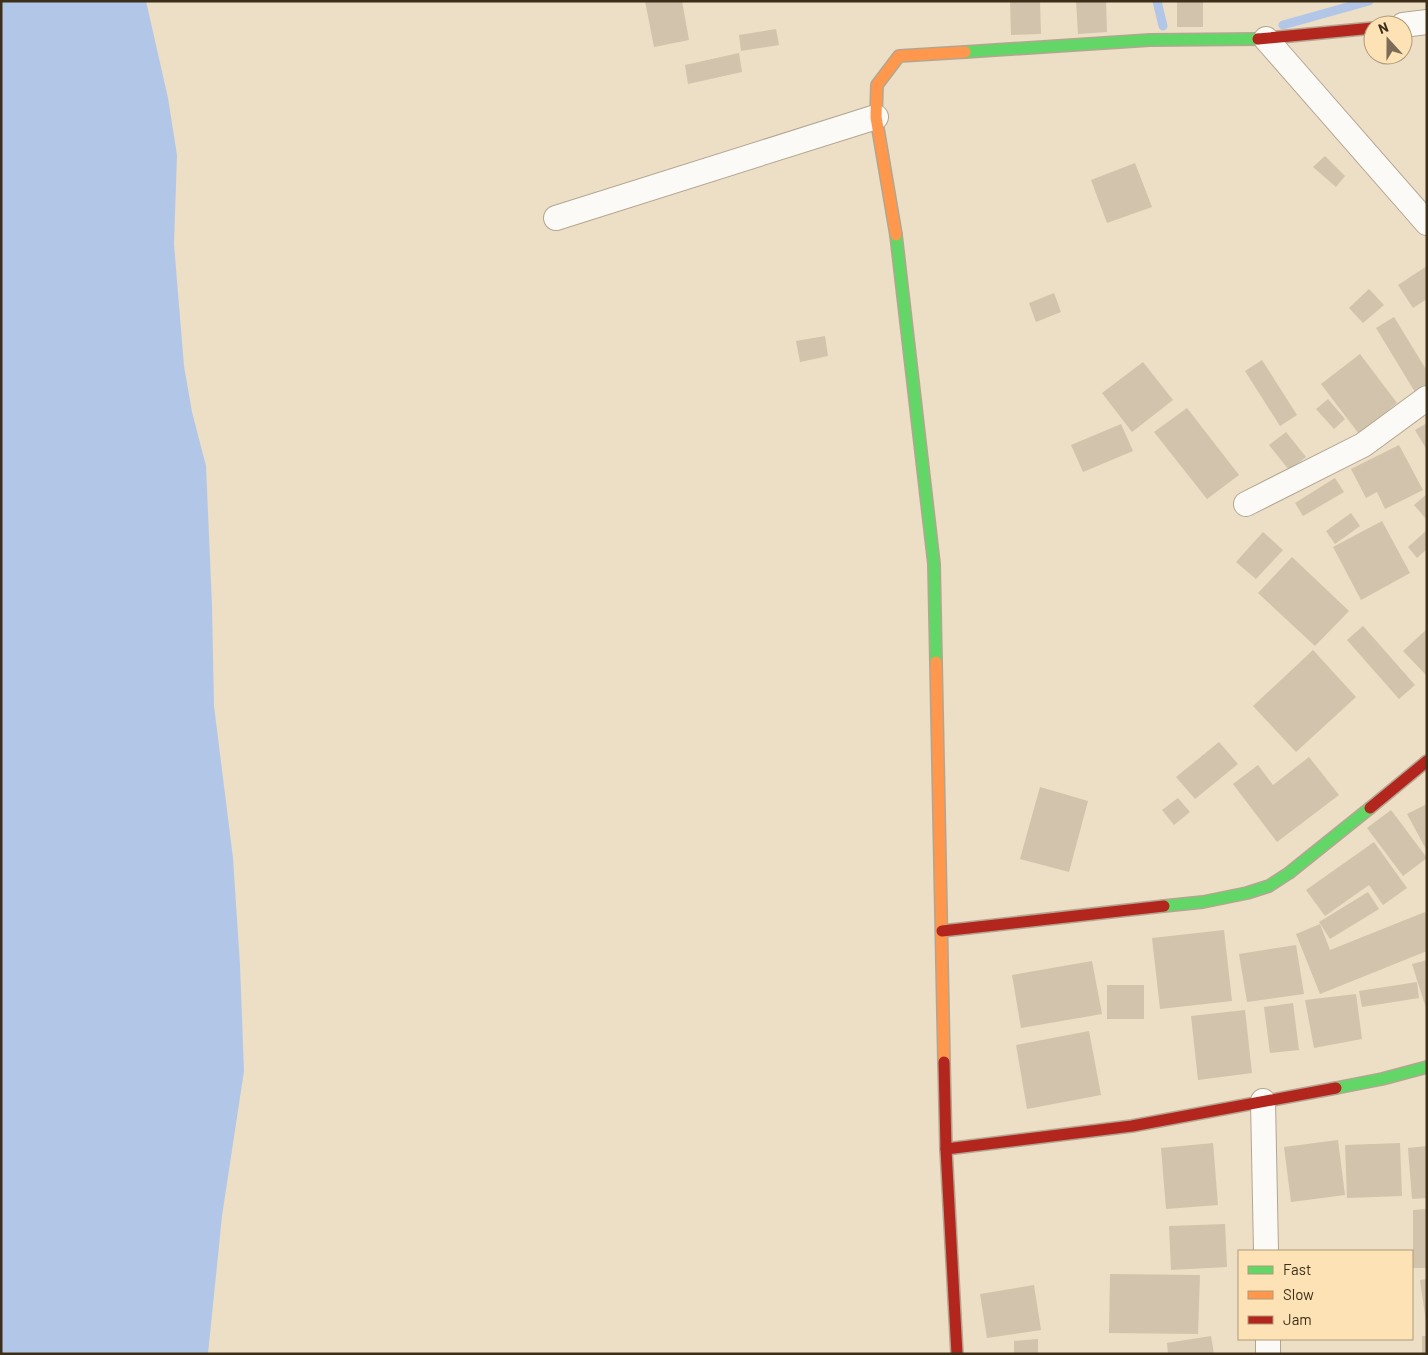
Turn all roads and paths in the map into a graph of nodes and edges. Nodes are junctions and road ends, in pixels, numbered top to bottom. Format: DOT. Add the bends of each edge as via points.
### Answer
graph roads {
  1 [pos="1363,29"];
  2 [pos="1266,39"];
  3 [pos="876,117"];
  4 [pos="556,218"];
  5 [pos="1427,223"];
  6 [pos="1427,398"];
  7 [pos="1246,504"];
  8 [pos="1427,760"];
  9 [pos="942,931"];
  10 [pos="1427,1067"];
  11 [pos="1262,1101"];
  12 [pos="946,1149"];
  13 [pos="1266,1250"];
  14 [pos="1268,1340"];
  15 [pos="957,1354"];
  16 [pos="1268,1354"];
  1 -- 2 [label="street"];
  2 -- 3 [label="street" via="1150,40 899,56 877,85"];
  2 -- 5 [label="street"];
  3 -- 4 [label="street"];
  3 -- 9 [label="street" via="894,217 934,564"];
  6 -- 7 [label="street" via="1364,445"];
  8 -- 9 [label="street" via="1290,873 1269,886 1203,902"];
  9 -- 12 [label="street"];
  10 -- 11 [label="street" via="1382,1079"];
  11 -- 12 [label="street" via="1132,1126"];
  11 -- 13 [label="street"];
  12 -- 15 [label="street"];
  14 -- 16 [label="street"];
}
